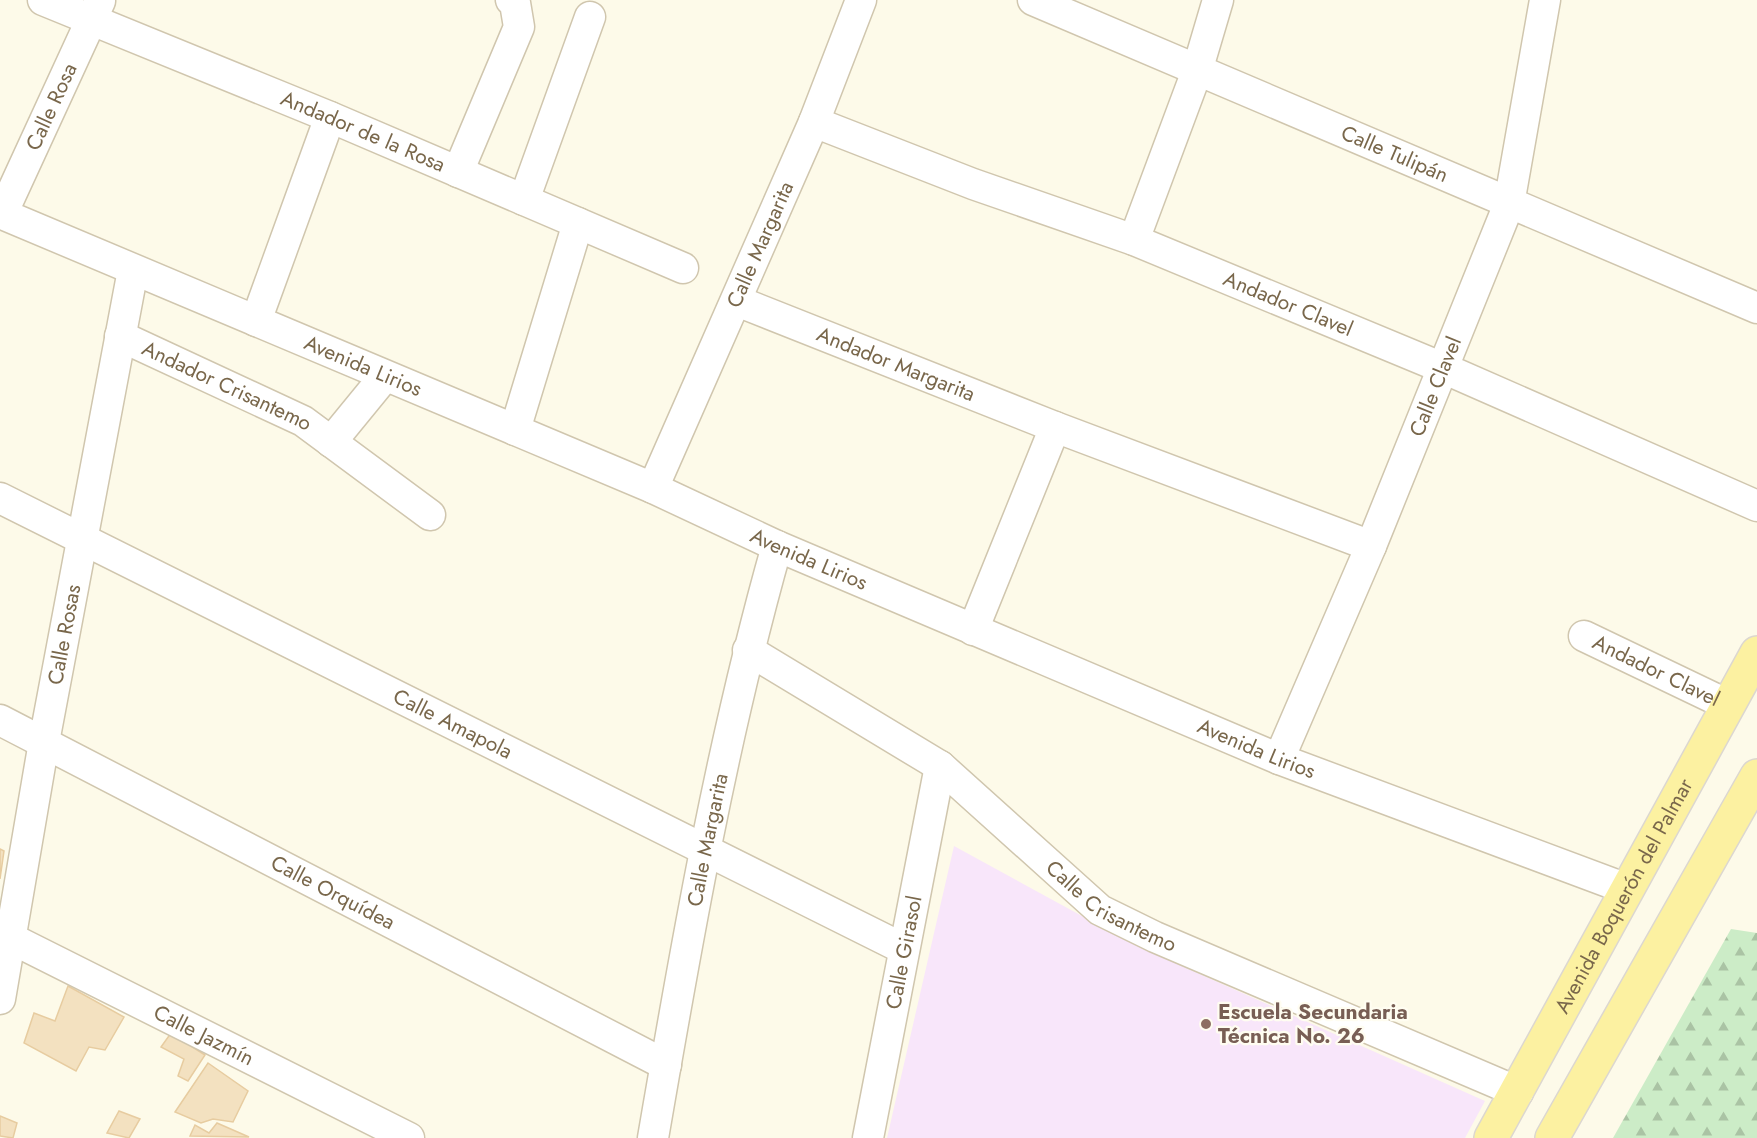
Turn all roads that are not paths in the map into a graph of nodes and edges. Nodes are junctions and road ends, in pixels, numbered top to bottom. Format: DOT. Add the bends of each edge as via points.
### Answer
graph roads {
  1 [pos="43,0"];
  2 [pos="861,0"];
  3 [pos="1032,0"];
  4 [pos="1218,0"];
  5 [pos="1545,0"];
  6 [pos="513,2"];
  7 [pos="96,9"];
  8 [pos="590,17"];
  9 [pos="1197,70"];
  10 [pos="330,117"];
  11 [pos="813,122"];
  12 [pos="458,172"];
  13 [pos="524,200"];
  14 [pos="1509,204"];
  15 [pos="1,213"];
  16 [pos="578,223"];
  17 [pos="1134,240"];
  18 [pos="683,268"];
  19 [pos="133,270"];
  20 [pos="737,301"];
  21 [pos="1757,308"];
  22 [pos="256,321"];
  23 [pos="120,336"];
  24 [pos="1443,368"];
  25 [pos="385,376"];
  26 [pos="1055,428"];
  27 [pos="515,430"];
  28 [pos="331,442"];
  29 [pos="653,488"];
  30 [pos="0,498"];
  31 [pos="1757,506"];
  32 [pos="430,515"];
  33 [pos="82,537"];
  34 [pos="777,546"];
  35 [pos="1371,546"];
  36 [pos="973,630"];
  37 [pos="1584,636"];
  38 [pos="748,650"];
  39 [pos="1757,653"];
  40 [pos="1728,705"];
  41 [pos="0,720"];
  42 [pos="44,742"];
  43 [pos="1279,759"];
  44 [pos="940,766"];
  45 [pos="1757,776"];
  46 [pos="706,850"];
  47 [pos="1627,890"];
  48 [pos="5,936"];
  49 [pos="904,949"];
  50 [pos="0,999"];
  51 [pos="666,1065"];
  52 [pos="1518,1092"];
  53 [pos="409,1138"];
  54 [pos="654,1138"];
  55 [pos="868,1138"];
  56 [pos="1491,1138"];
  57 [pos="1552,1138"];
  1 -- 7 [label="street, Andador de la Rosa"];
  2 -- 11 [label="street, Calle Margarita"];
  3 -- 9 [label="street, Calle Tulipán"];
  4 -- 9 [label="street"];
  5 -- 14 [label="street, Calle Clavel"];
  6 -- 12 [label="street" via="519,27"];
  7 -- 10 [label="street, Andador de la Rosa"];
  7 -- 15 [label="street, Calle Rosa"];
  8 -- 13 [label="street"];
  9 -- 14 [label="street, Calle Tulipán"];
  9 -- 17 [label="street"];
  10 -- 12 [label="street, Andador de la Rosa"];
  10 -- 22 [label="street"];
  11 -- 17 [label="street, Andador Clavel"];
  11 -- 20 [label="street, Calle Margarita"];
  12 -- 13 [label="street, Andador de la Rosa"];
  13 -- 16 [label="street, Andador de la Rosa"];
  14 -- 21 [label="street, Calle Tulipán"];
  14 -- 24 [label="street, Calle Clavel"];
  15 -- 19 [label="street, Avenida Lirios"];
  16 -- 18 [label="street, Andador de la Rosa"];
  16 -- 27 [label="street"];
  17 -- 24 [label="street, Andador Clavel"];
  19 -- 22 [label="street, Avenida Lirios"];
  19 -- 23 [label="street, Calle Rosas"];
  20 -- 26 [label="street, Andador Margarita"];
  20 -- 29 [label="street, Calle Margarita"];
  22 -- 25 [label="street, Avenida Lirios"];
  23 -- 28 [label="street, Andador Crisantemo" via="303,421"];
  23 -- 33 [label="street, Calle Rosas"];
  24 -- 31 [label="street, Andador Clavel"];
  24 -- 35 [label="street, Calle Clavel"];
  25 -- 27 [label="street, Avenida Lirios"];
  25 -- 28 [label="street, Andador Crisantemo"];
  26 -- 35 [label="street"];
  26 -- 36 [label="street"];
  27 -- 29 [label="street, Avenida Lirios"];
  28 -- 32 [label="street, Andador Crisantemo"];
  29 -- 34 [label="street, Avenida Lirios"];
  30 -- 33 [label="street, Calle Amapola"];
  33 -- 42 [label="street, Calle Rosas"];
  33 -- 46 [label="street, Calle Amapola"];
  34 -- 36 [label="street, Avenida Lirios"];
  34 -- 38 [label="street, Calle Margarita"];
  35 -- 43 [label="street, Calle Clavel"];
  36 -- 43 [label="street, Avenida Lirios"];
  37 -- 40 [label="street, Andador Clavel"];
  38 -- 44 [label="street, Calle Crisantemo"];
  38 -- 46 [label="street, Calle Margarita"];
  39 -- 40 [label="main road, Avenida Boquerón del Palmar"];
  40 -- 47 [label="main road, Avenida Boquerón del Palmar"];
  41 -- 42 [label="street, Calle Orquídea"];
  42 -- 48 [label="street, Calle Rosas"];
  42 -- 51 [label="street, Calle Orquídea"];
  43 -- 47 [label="street, Avenida Lirios"];
  44 -- 49 [label="street, Calle Girasol"];
  44 -- 52 [label="street, Calle Crisantemo" via="1100,910"];
  45 -- 57 [label="main road"];
  46 -- 49 [label="street, Calle Amapola"];
  46 -- 51 [label="street, Calle Margarita"];
  47 -- 52 [label="main road, Avenida Boquerón del Palmar"];
  48 -- 50 [label="street, Calle Rosas"];
  48 -- 53 [label="street, Calle Jazmín"];
  49 -- 55 [label="street, Calle Girasol"];
  51 -- 54 [label="street, Calle Margarita"];
  52 -- 56 [label="main road, Avenida Boquerón del Palmar"];
}
